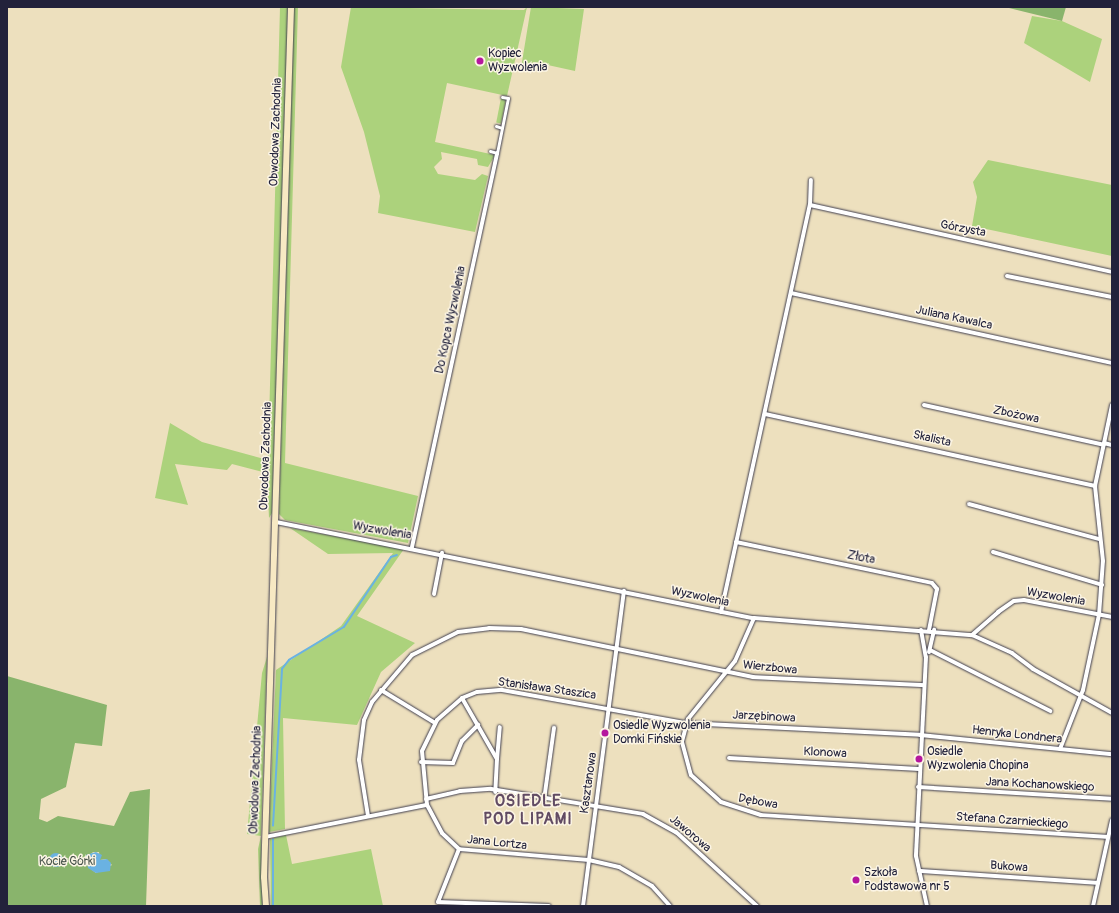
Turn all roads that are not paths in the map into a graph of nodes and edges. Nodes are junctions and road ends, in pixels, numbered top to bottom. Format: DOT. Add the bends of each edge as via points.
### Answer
graph roads {
  1 [pos="291,7"];
  2 [pos="502,97"];
  3 [pos="496,126"];
  4 [pos="502,128"];
  5 [pos="490,151"];
  6 [pos="497,152"];
  7 [pos="811,180"];
  8 [pos="810,205"];
  9 [pos="1112,272"];
  10 [pos="1007,276"];
  11 [pos="791,293"];
  12 [pos="1112,297"];
  13 [pos="1112,363"];
  14 [pos="924,405"];
  15 [pos="1112,405"];
  16 [pos="765,414"];
  17 [pos="1104,444"];
  18 [pos="1112,445"];
  19 [pos="1095,486"];
  20 [pos="969,504"];
  21 [pos="276,522"];
  22 [pos="1099,538"];
  23 [pos="736,542"];
  24 [pos="412,547"];
  25 [pos="993,552"];
  26 [pos="442,553"];
  27 [pos="1102,585"];
  28 [pos="624,591"];
  29 [pos="434,594"];
  30 [pos="722,612"];
  31 [pos="1099,615"];
  32 [pos="1112,617"];
  33 [pos="754,618"];
  34 [pos="922,630"];
  35 [pos="932,630"];
  36 [pos="972,635"];
  37 [pos="617,647"];
  38 [pos="930,650"];
  39 [pos="926,658"];
  40 [pos="726,672"];
  41 [pos="924,685"];
  42 [pos="381,690"];
  43 [pos="1082,695"];
  44 [pos="462,698"];
  45 [pos="608,709"];
  46 [pos="1050,711"];
  47 [pos="1112,713"];
  48 [pos="435,723"];
  49 [pos="686,723"];
  50 [pos="478,725"];
  51 [pos="500,727"];
  52 [pos="554,728"];
  53 [pos="920,735"];
  54 [pos="1060,749"];
  55 [pos="1112,754"];
  56 [pos="729,758"];
  57 [pos="497,759"];
  58 [pos="422,762"];
  59 [pos="919,769"];
  60 [pos="918,787"];
  61 [pos="495,792"];
  62 [pos="426,799"];
  63 [pos="1112,799"];
  64 [pos="544,800"];
  65 [pos="427,805"];
  66 [pos="596,805"];
  67 [pos="368,816"];
  68 [pos="1112,820"];
  69 [pos="916,824"];
  70 [pos="265,837"];
  71 [pos="1107,837"];
  72 [pos="460,849"];
  73 [pos="589,860"];
  74 [pos="919,871"];
  75 [pos="1098,883"];
  76 [pos="266,906"];
  77 [pos="549,906"];
  78 [pos="583,906"];
  79 [pos="670,906"];
  80 [pos="757,906"];
  81 [pos="927,906"];
  82 [pos="1093,906"];
  1 -- 21 [label="main road, Obwodowa Zachodnia"];
  2 -- 4 [label="street, Do Kopca Wyzwolenia" via="508,98"];
  3 -- 4 [label="street"];
  4 -- 6 [label="street, Do Kopca Wyzwolenia"];
  5 -- 6 [label="street"];
  6 -- 24 [label="street, Do Kopca Wyzwolenia"];
  7 -- 8 [label="street"];
  8 -- 9 [label="street, Górzysta"];
  8 -- 11 [label="street"];
  10 -- 12 [label="street"];
  11 -- 13 [label="street, Juliana Kawalca"];
  11 -- 16 [label="street"];
  14 -- 17 [label="street, Zbożowa"];
  15 -- 17 [label="street"];
  16 -- 19 [label="street, Skalista"];
  16 -- 23 [label="street"];
  17 -- 18 [label="street, Zbożowa"];
  17 -- 19 [label="street"];
  19 -- 22 [label="street"];
  20 -- 22 [label="street"];
  21 -- 24 [label="street, Wyzwolenia"];
  21 -- 70 [label="main road, Obwodowa Zachodnia"];
  22 -- 27 [label="street"];
  23 -- 30 [label="street"];
  23 -- 35 [label="street, Złota" via="932,583 937,589"];
  24 -- 26 [label="street, Wyzwolenia"];
  25 -- 27 [label="street"];
  26 -- 28 [label="street, Wyzwolenia"];
  26 -- 29 [label="street"];
  27 -- 31 [label="street"];
  28 -- 30 [label="street, Wyzwolenia"];
  28 -- 37 [label="street, Kasztanowa"];
  30 -- 33 [label="street, Wyzwolenia"];
  31 -- 32 [label="street, Wyzwolenia"];
  31 -- 36 [label="street, Wyzwolenia" via="1024,600 1014,601"];
  31 -- 43 [label="street"];
  33 -- 34 [label="street, Wyzwolenia"];
  33 -- 40 [label="street" via="746,641"];
  34 -- 35 [label="street, Wyzwolenia"];
  34 -- 39 [label="street"];
  35 -- 36 [label="street, Wyzwolenia"];
  35 -- 38 [label="street"];
  36 -- 43 [label="street" via="1012,653 1033,669"];
  37 -- 40 [label="street, Wierzbowa"];
  37 -- 42 [label="street, Wierzbowa" via="521,629 490,628 458,632 412,656"];
  37 -- 45 [label="street, Kasztanowa"];
  38 -- 39 [label="street"];
  38 -- 46 [label="street"];
  39 -- 41 [label="street"];
  40 -- 41 [label="street, Wierzbowa" via="795,681"];
  40 -- 49 [label="street"];
  41 -- 53 [label="street"];
  42 -- 48 [label="street"];
  42 -- 67 [label="street, Wierzbowa" via="364,720 359,760"];
  43 -- 47 [label="street"];
  43 -- 54 [label="street"];
  44 -- 45 [label="street, Stanisława Staszica" via="477,692 502,690"];
  44 -- 48 [label="street, Stanisława Staszica"];
  44 -- 50 [label="street"];
  45 -- 49 [label="street, Jarzębinowa"];
  45 -- 66 [label="street, Kasztanowa"];
  48 -- 58 [label="street, Stanisława Staszica" via="425,740"];
  49 -- 53 [label="street, Jarzębinowa"];
  49 -- 69 [label="street, Dębowa" via="683,752 691,775 712,796 732,808 761,815"];
  50 -- 57 [label="street"];
  50 -- 58 [label="street" via="462,741 453,764"];
  51 -- 57 [label="street"];
  52 -- 64 [label="street"];
  53 -- 54 [label="street, Henryka Londnera"];
  53 -- 59 [label="street"];
  54 -- 55 [label="street, Henryka Londnera"];
  56 -- 59 [label="street, Klonowa"];
  57 -- 61 [label="street"];
  58 -- 62 [label="street, Stanisława Staszica"];
  59 -- 60 [label="street"];
  60 -- 63 [label="street, Jana Kochanowskiego"];
  60 -- 69 [label="street"];
  61 -- 62 [label="street, Jaworowa" via="491,789 460,791"];
  61 -- 64 [label="street, Jaworowa"];
  62 -- 65 [label="street, Stanisława Staszica"];
  64 -- 66 [label="street, Jaworowa"];
  65 -- 67 [label="street"];
  65 -- 72 [label="street, Jana Lortza" via="442,833"];
  66 -- 73 [label="street, Kasztanowa"];
  66 -- 80 [label="street, Jaworowa" via="643,814 662,823"];
  67 -- 70 [label="street"];
  68 -- 71 [label="street"];
  69 -- 71 [label="street, Stefana Czarnieckiego"];
  69 -- 74 [label="street"];
  70 -- 76 [label="main road, Obwodowa Zachodnia"];
  71 -- 75 [label="street"];
  72 -- 73 [label="street, Jana Lortza"];
  72 -- 77 [label="street" via="438,902"];
  73 -- 78 [label="street, Kasztanowa"];
  73 -- 79 [label="street, Jana Lortza" via="634,873"];
  74 -- 75 [label="street, Bukowa"];
  74 -- 81 [label="street"];
  75 -- 82 [label="street"];
}
